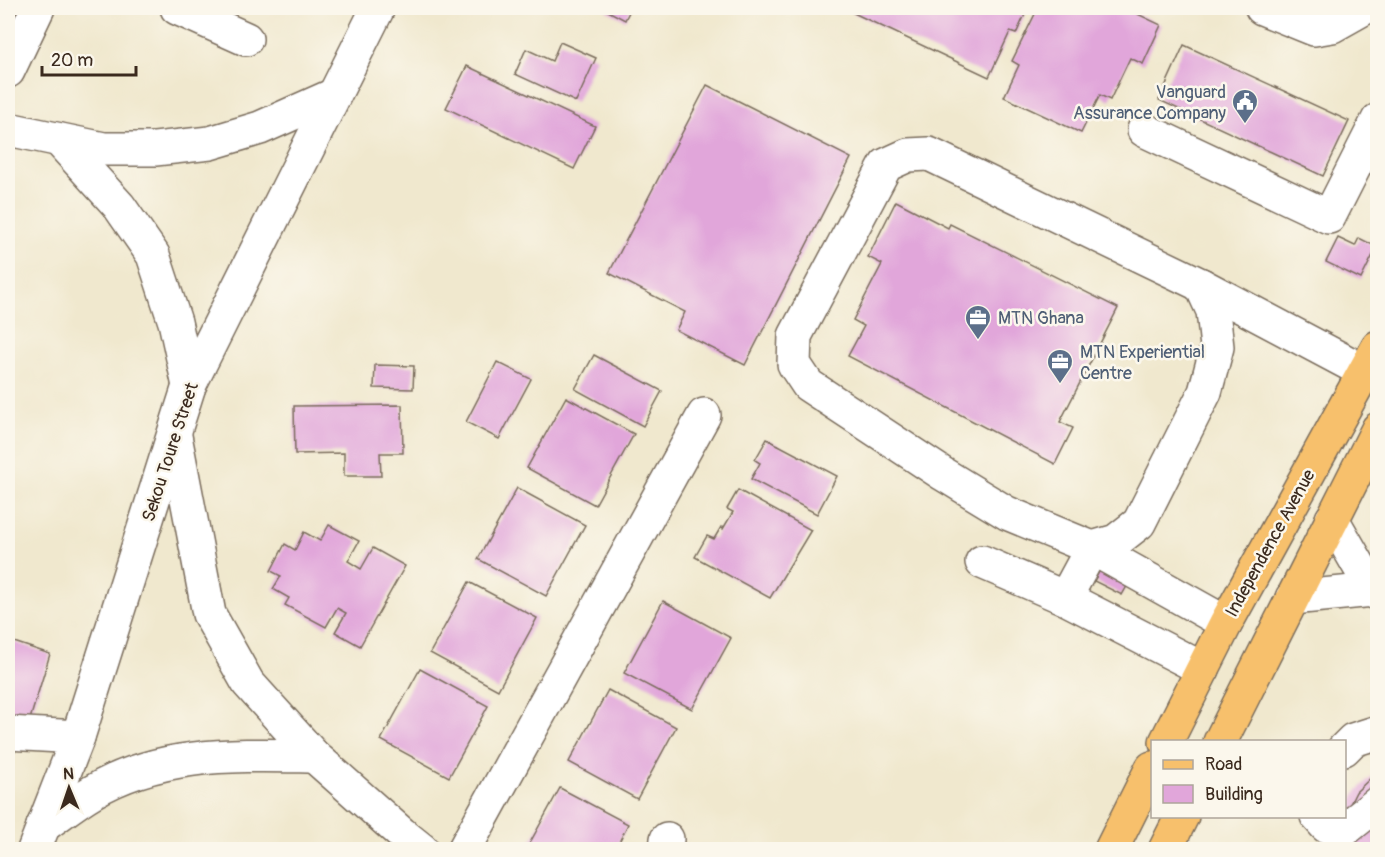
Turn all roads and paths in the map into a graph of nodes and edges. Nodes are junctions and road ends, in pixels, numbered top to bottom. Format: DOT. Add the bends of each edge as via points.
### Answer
graph roads {
  1 [pos="38,8"];
  2 [pos="177,8"];
  3 [pos="378,8"];
  4 [pos="1262,8"];
  5 [pos="1364,8"];
  6 [pos="246,39"];
  7 [pos="8,71"];
  8 [pos="334,95"];
  9 [pos="1377,120"];
  10 [pos="8,129"];
  11 [pos="1144,130"];
  12 [pos="59,140"];
  13 [pos="1201,285"];
  14 [pos="1371,359"];
  15 [pos="189,387"];
  16 [pos="704,415"];
  17 [pos="1377,429"];
  18 [pos="174,431"];
  19 [pos="1332,519"];
  20 [pos="1092,548"];
  21 [pos="982,562"];
  22 [pos="1159,587"];
  23 [pos="1375,592"];
  24 [pos="1065,598"];
  25 [pos="1292,598"];
  26 [pos="1226,623"];
  27 [pos="1138,634"];
  28 [pos="1203,669"];
  29 [pos="1377,732"];
  30 [pos="8,733"];
  31 [pos="78,737"];
  32 [pos="1167,740"];
  33 [pos="1221,740"];
  34 [pos="1346,747"];
  35 [pos="314,756"];
  36 [pos="1151,770"];
  37 [pos="1377,803"];
  38 [pos="1181,818"];
  39 [pos="1319,818"];
  40 [pos="38,838"];
  41 [pos="422,849"];
  42 [pos="464,849"];
  43 [pos="1111,849"];
  44 [pos="1165,849"];
  1 -- 7 [label="street"];
  2 -- 6 [label="street"];
  3 -- 8 [label="street, Sekou Toure Street"];
  4 -- 5 [label="street" via="1314,29 1332,26"];
  8 -- 12 [label="street" via="260,128 210,143 104,149"];
  8 -- 15 [label="street, Sekou Toure Street"];
  9 -- 11 [label="street" via="1329,217"];
  10 -- 12 [label="street"];
  12 -- 15 [label="street" via="119,206 153,255 175,322"];
  13 -- 14 [label="street"];
  13 -- 20 [label="street" via="1213,311 1216,347 1205,392 1139,522 1116,541"];
  13 -- 20 [label="street" via="929,154 909,155 886,165 795,336 794,364 808,385 1006,513"];
  14 -- 26 [label="main road, Independence Avenue"];
  15 -- 18 [label="street, Sekou Toure Street"];
  16 -- 42 [label="street"];
  17 -- 19 [label="main road"];
  18 -- 31 [label="street, Sekou Toure Street"];
  18 -- 35 [label="street" via="208,614 248,683"];
  19 -- 23 [label="street"];
  19 -- 25 [label="main road"];
  20 -- 22 [label="street"];
  20 -- 24 [label="street"];
  21 -- 24 [label="street"];
  22 -- 26 [label="street"];
  22 -- 27 [label="street"];
  23 -- 25 [label="street"];
  24 -- 27 [label="street"];
  25 -- 33 [label="main road"];
  26 -- 28 [label="main road, Independence Avenue"];
  27 -- 28 [label="street"];
  28 -- 32 [label="main road, Independence Avenue"];
  29 -- 34 [label="street" via="1353,740"];
  30 -- 31 [label="street"];
  31 -- 40 [label="street, Sekou Toure Street"];
  35 -- 40 [label="street" via="182,759 135,772 92,791"];
  35 -- 41 [label="street"];
  36 -- 43 [label="main road"];
  37 -- 39 [label="street" via="1343,831 1326,826"];
  38 -- 44 [label="main road"];
}
